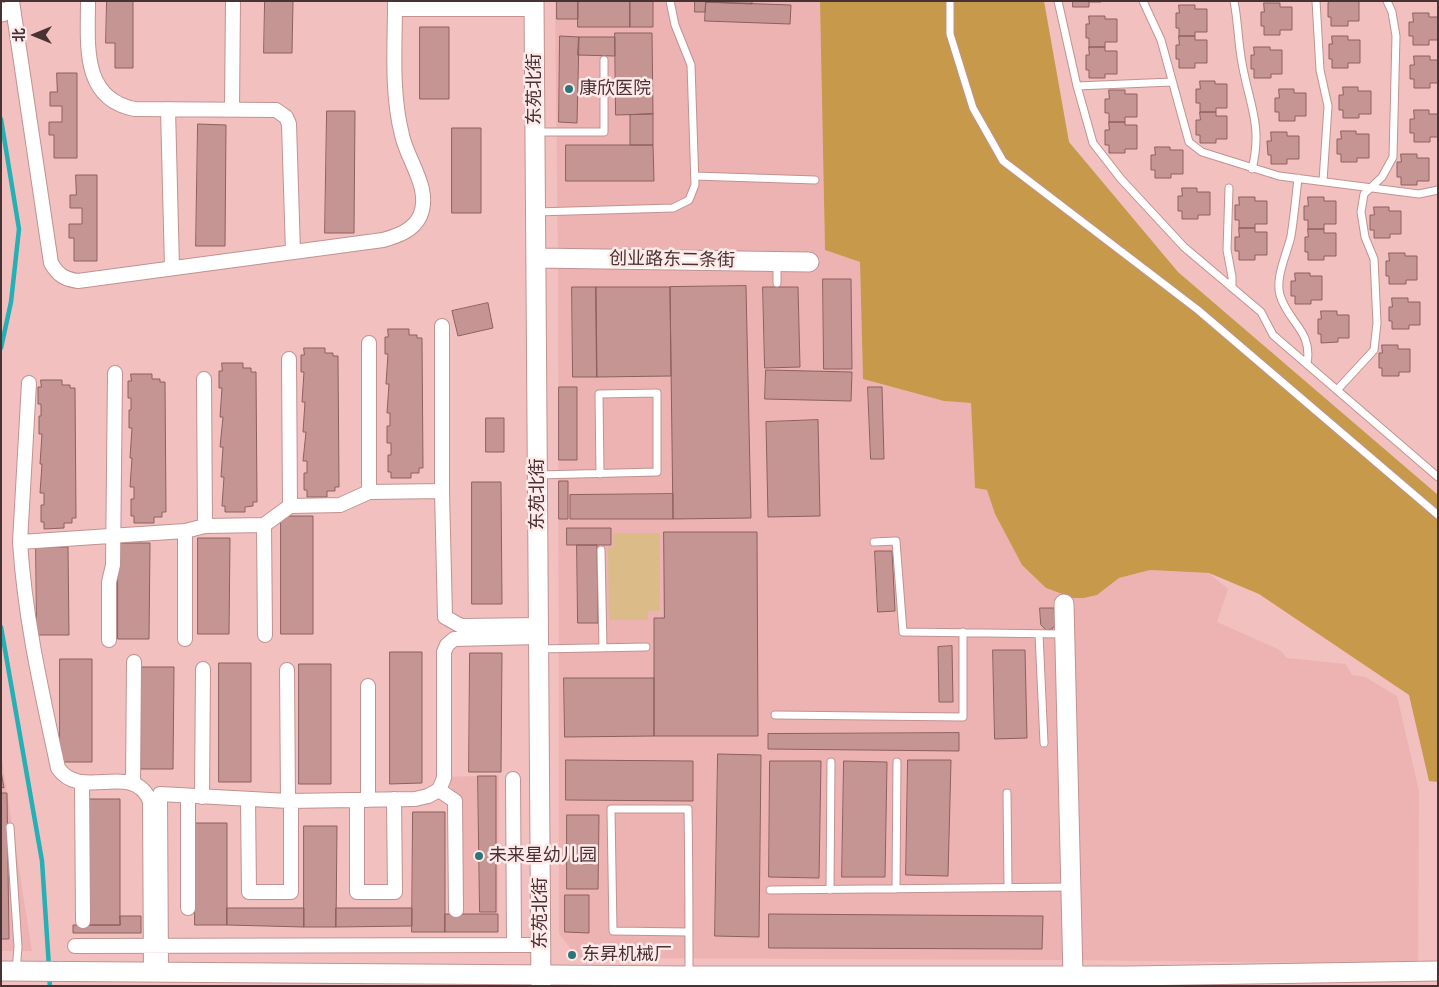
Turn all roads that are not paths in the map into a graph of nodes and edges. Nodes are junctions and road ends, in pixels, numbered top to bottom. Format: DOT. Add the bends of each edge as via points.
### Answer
graph roads {
  1 [pos="88,1"];
  2 [pos="233,1"];
  3 [pos="670,1"];
  4 [pos="950,1"];
  5 [pos="1058,1"];
  6 [pos="1143,1"];
  7 [pos="1234,1"];
  8 [pos="1316,1"];
  9 [pos="1387,1"];
  10 [pos="395,5"];
  11 [pos="534,5"];
  12 [pos="7,8"];
  13 [pos="604,60"];
  14 [pos="1172,82"];
  15 [pos="1076,86"];
  16 [pos="168,109"];
  17 [pos="232,109"];
  18 [pos="535,132"];
  19 [pos="1252,169"];
  20 [pos="695,176"];
  21 [pos="1298,178"];
  22 [pos="815,180"];
  23 [pos="1323,181"];
  24 [pos="1229,188"];
  25 [pos="1371,188"];
  26 [pos="1438,190"];
  27 [pos="536,212"];
  28 [pos="293,252"];
  29 [pos="536,258"];
  30 [pos="777,262"];
  31 [pos="809,262"];
  32 [pos="172,268"];
  33 [pos="777,284"];
  34 [pos="1232,287"];
  35 [pos="442,326"];
  36 [pos="369,343"];
  37 [pos="289,359"];
  38 [pos="1307,364"];
  39 [pos="115,373"];
  40 [pos="204,379"];
  41 [pos="29,383"];
  42 [pos="1337,390"];
  43 [pos="600,474"];
  44 [pos="538,475"];
  45 [pos="1438,477"];
  46 [pos="369,492"];
  47 [pos="442,492"];
  48 [pos="290,506"];
  49 [pos="1438,515"];
  50 [pos="264,525"];
  51 [pos="205,526"];
  52 [pos="185,531"];
  53 [pos="113,536"];
  54 [pos="20,542"];
  55 [pos="874,542"];
  56 [pos="601,550"];
  57 [pos="1064,604"];
  58 [pos="444,617"];
  59 [pos="963,632"];
  60 [pos="1039,634"];
  61 [pos="1064,634"];
  62 [pos="265,635"];
  63 [pos="539,637"];
  64 [pos="185,639"];
  65 [pos="108,640"];
  66 [pos="603,648"];
  67 [pos="646,648"];
  68 [pos="444,652"];
  69 [pos="134,662"];
  70 [pos="203,669"];
  71 [pos="287,670"];
  72 [pos="368,686"];
  73 [pos="775,715"];
  74 [pos="1044,743"];
  75 [pos="831,762"];
  76 [pos="897,762"];
  77 [pos="513,779"];
  78 [pos="82,782"];
  79 [pos="133,783"];
  80 [pos="439,790"];
  81 [pos="1007,793"];
  82 [pos="154,794"];
  83 [pos="188,796"];
  84 [pos="202,797"];
  85 [pos="248,799"];
  86 [pos="394,799"];
  87 [pos="363,800"];
  88 [pos="290,801"];
  89 [pos="10,827"];
  90 [pos="1071,886"];
  91 [pos="1008,887"];
  92 [pos="896,889"];
  93 [pos="770,890"];
  94 [pos="830,890"];
  95 [pos="188,908"];
  96 [pos="456,910"];
  97 [pos="83,921"];
  98 [pos="689,932"];
  99 [pos="514,945"];
  100 [pos="541,945"];
  101 [pos="75,946"];
  102 [pos="156,946"];
  103 [pos="12,971"];
  104 [pos="1438,971"];
  105 [pos="156,973"];
  106 [pos="689,976"];
  107 [pos="1073,976"];
  108 [pos="541,981"];
  1 -- 16 [label="street" via="91,70 105,95 123,107"];
  2 -- 17 [label="street"];
  3 -- 20 [label="lane" via="691,65"];
  4 -- 49 [label="lane" via="950,34 973,108 1002,162 1198,310"];
  5 -- 15 [label="lane"];
  6 -- 14 [label="lane" via="1161,40"];
  7 -- 19 [label="lane" via="1244,74 1257,121"];
  8 -- 23 [label="lane" via="1320,70 1328,106"];
  9 -- 25 [label="lane" via="1396,36 1393,157 1382,177"];
  10 -- 11 [label="street"];
  10 -- 28 [label="street" via="397,112 402,138 420,182 421,215 413,226 393,237"];
  11 -- 18 [label="street, 东苑北街"];
  12 -- 32 [label="street" via="51,263 58,274 78,281"];
  13 -- 18 [label="lane" via="604,132"];
  14 -- 15 [label="lane"];
  14 -- 19 [label="lane" via="1189,142 1202,152"];
  15 -- 34 [label="lane" via="1093,143 1121,179 1184,247"];
  16 -- 17 [label="street"];
  16 -- 32 [label="street"];
  17 -- 28 [label="street" via="276,110 286,116 289,124"];
  18 -- 27 [label="street, 东苑北街"];
  19 -- 21 [label="lane"];
  20 -- 22 [label="lane"];
  20 -- 27 [label="lane" via="694,192 689,200 673,208"];
  21 -- 23 [label="lane"];
  21 -- 38 [label="lane" via="1291,235 1280,276 1280,295 1301,328 1309,352"];
  23 -- 25 [label="lane"];
  24 -- 34 [label="lane" via="1227,250"];
  25 -- 26 [label="lane" via="1419,194"];
  25 -- 42 [label="lane" via="1364,194 1361,212 1365,237 1374,259 1377,324 1374,350"];
  27 -- 29 [label="street, 东苑北街"];
  28 -- 32 [label="street"];
  29 -- 30 [label="street, 创业路东二条街"];
  29 -- 44 [label="street, 东苑北街"];
  30 -- 31 [label="street, 创业路东二条街"];
  30 -- 33 [label="lane"];
  34 -- 38 [label="lane" via="1260,312 1273,335"];
  35 -- 47 [label="street"];
  36 -- 46 [label="street"];
  37 -- 48 [label="street"];
  38 -- 42 [label="lane"];
  39 -- 53 [label="street"];
  40 -- 51 [label="street"];
  41 -- 54 [label="street"];
  42 -- 45 [label="lane"];
  43 -- 43 [label="lane" via="657,472 657,393 599,394"];
  43 -- 44 [label="lane"];
  44 -- 63 [label="street, 东苑北街"];
  46 -- 47 [label="street"];
  46 -- 48 [label="street" via="340,505"];
  47 -- 58 [label="street"];
  48 -- 50 [label="street"];
  50 -- 51 [label="street"];
  50 -- 62 [label="street"];
  51 -- 52 [label="street"];
  52 -- 53 [label="street"];
  52 -- 64 [label="street"];
  53 -- 54 [label="street"];
  53 -- 65 [label="street"];
  54 -- 78 [label="street" via="23,594 58,768 64,777"];
  55 -- 59 [label="lane" via="896,541 903,632"];
  56 -- 66 [label="lane"];
  57 -- 61 [label="street"];
  58 -- 63 [label="street" via="461,626"];
  58 -- 68 [label="street"];
  59 -- 60 [label="lane"];
  59 -- 73 [label="lane" via="963,717"];
  60 -- 61 [label="lane"];
  60 -- 74 [label="lane"];
  61 -- 90 [label="street"];
  63 -- 66 [label="lane"];
  63 -- 68 [label="street" via="454,639"];
  63 -- 100 [label="street, 东苑北街"];
  66 -- 67 [label="lane"];
  68 -- 80 [label="street" via="444,778"];
  69 -- 79 [label="street"];
  70 -- 84 [label="street"];
  71 -- 88 [label="street"];
  72 -- 87 [label="street"];
  75 -- 94 [label="lane"];
  76 -- 92 [label="lane"];
  77 -- 99 [label="street"];
  78 -- 79 [label="street"];
  78 -- 97 [label="street"];
  79 -- 82 [label="street"];
  80 -- 86 [label="street" via="415,799"];
  80 -- 96 [label="street" via="455,801"];
  81 -- 91 [label="lane"];
  82 -- 83 [label="street"];
  82 -- 102 [label="street" via="150,801"];
  83 -- 84 [label="street"];
  83 -- 95 [label="street"];
  84 -- 85 [label="street"];
  85 -- 88 [label="street"];
  85 -- 88 [label="street" via="249,892 291,892"];
  86 -- 87 [label="street"];
  86 -- 87 [label="street" via="395,892 358,892"];
  87 -- 88 [label="street"];
  89 -- 103 [label="lane" via="18,947"];
  90 -- 91 [label="lane"];
  90 -- 107 [label="street"];
  91 -- 92 [label="lane"];
  92 -- 94 [label="lane"];
  93 -- 94 [label="lane"];
  98 -- 98 [label="lane" via="613,931 611,809 688,809"];
  98 -- 106 [label="lane"];
  99 -- 100 [label="street"];
  99 -- 102 [label="street"];
  100 -- 108 [label="street, 东苑北街"];
  101 -- 102 [label="street"];
  102 -- 105 [label="street"];
  103 -- 105 [label="street"];
  104 -- 107 [label="street"];
  105 -- 108 [label="street"];
  106 -- 107 [label="street"];
  106 -- 108 [label="street"];
}
